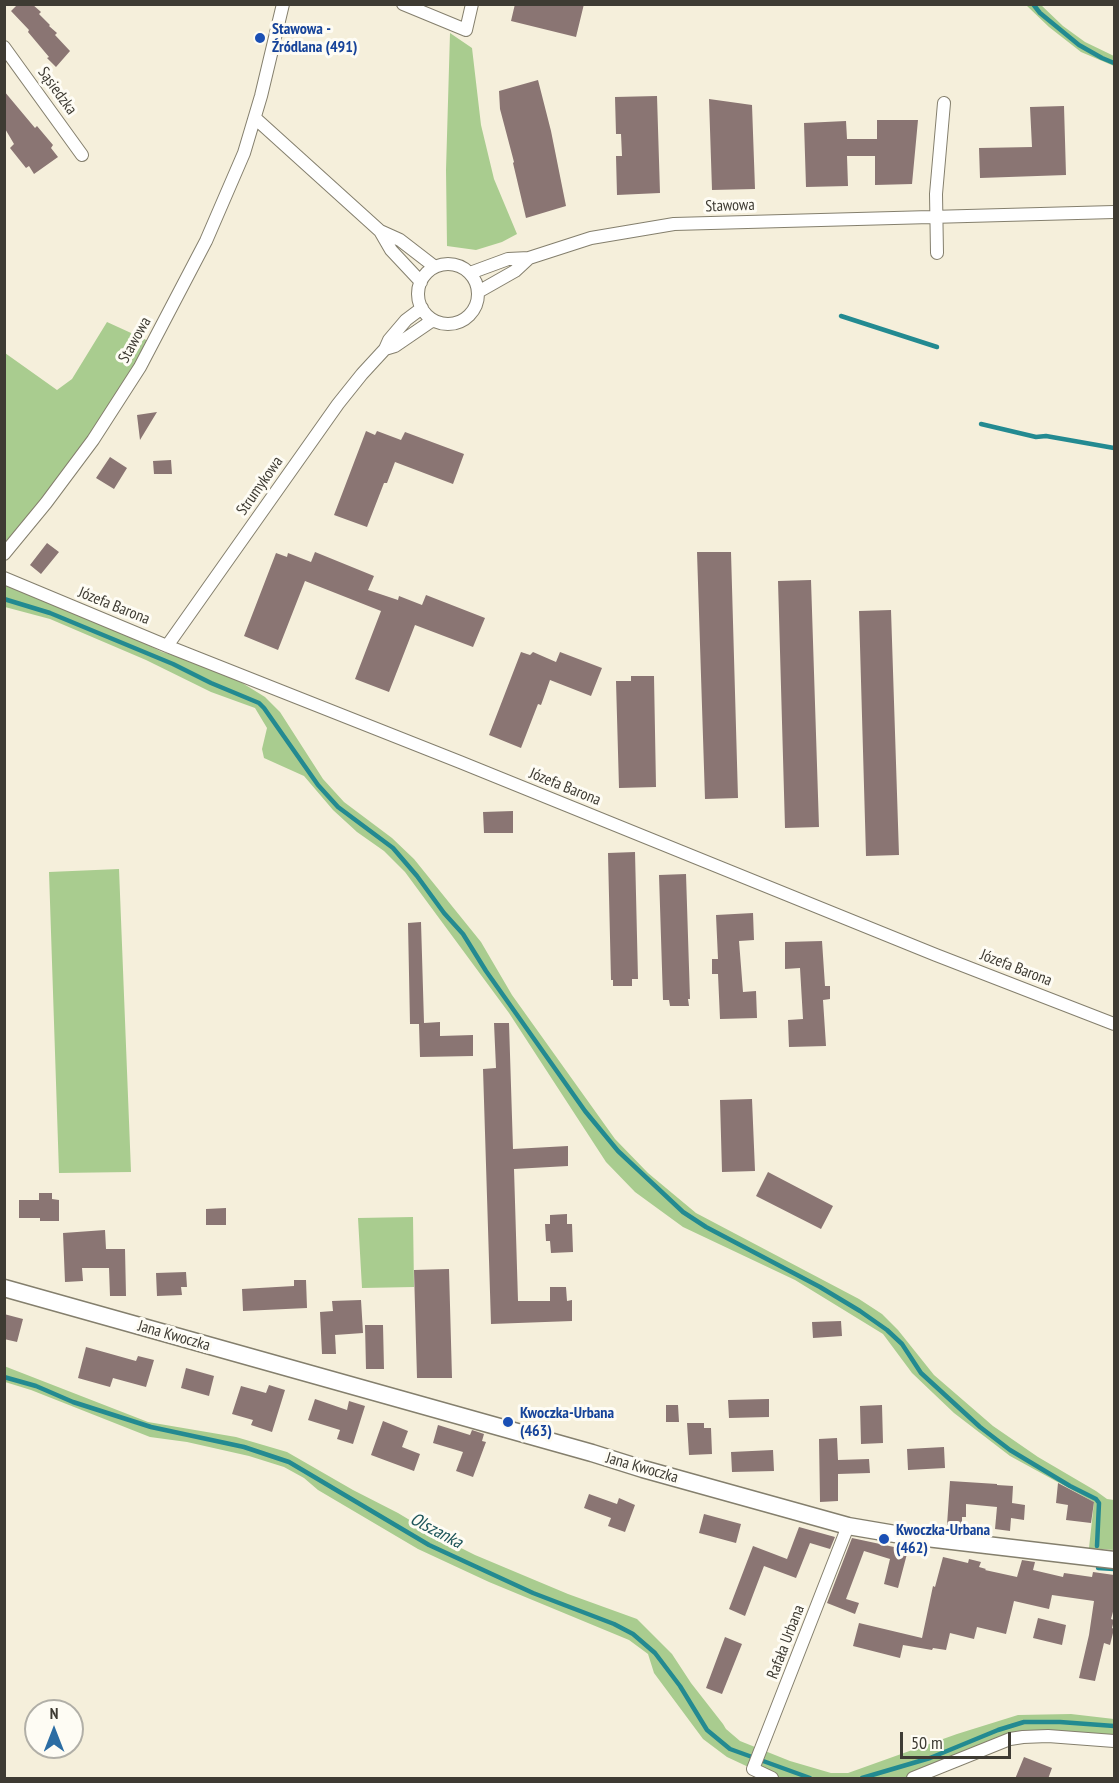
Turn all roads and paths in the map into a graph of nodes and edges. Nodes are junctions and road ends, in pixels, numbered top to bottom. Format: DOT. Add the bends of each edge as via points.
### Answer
graph roads {
  1 [pos="283,4"];
  2 [pos="403,4"];
  3 [pos="472,4"];
  4 [pos="4,47"];
  5 [pos="944,104"];
  6 [pos="255,118"];
  7 [pos="82,155"];
  8 [pos="1114,212"];
  9 [pos="936,216"];
  10 [pos="380,231"];
  11 [pos="937,253"];
  12 [pos="529,258"];
  13 [pos="435,267"];
  14 [pos="470,273"];
  15 [pos="421,282"];
  16 [pos="478,292"];
  17 [pos="422,308"];
  18 [pos="433,320"];
  19 [pos="385,349"];
  20 [pos="4,554"];
  21 [pos="4,578"];
  22 [pos="167,645"];
  23 [pos="1114,1024"];
  24 [pos="4,1288"];
  25 [pos="848,1526"];
  26 [pos="1114,1560"];
  27 [pos="1114,1741"];
  28 [pos="772,1779"];
  29 [pos="913,1779"];
  1 -- 6 [label="street, Stawowa"];
  2 -- 3 [label="street" via="466,30"];
  4 -- 7 [label="street, Sąsiedzka"];
  5 -- 9 [label="street"];
  6 -- 10 [label="street"];
  6 -- 20 [label="street, Stawowa" via="206,241 140,367 93,440"];
  8 -- 9 [label="street, Stawowa"];
  9 -- 11 [label="street"];
  9 -- 12 [label="street, Stawowa" via="674,224 591,238"];
  10 -- 13 [label="street" via="400,240"];
  10 -- 15 [label="street" via="391,250"];
  12 -- 14 [label="street, Stawowa" via="508,259"];
  12 -- 16 [label="street, Stawowa" via="515,271"];
  13 -- 14 [label="street" via="449,264"];
  13 -- 15 [label="street"];
  14 -- 16 [label="street"];
  15 -- 17 [label="street"];
  16 -- 18 [label="street" via="474,309 460,321 451,324"];
  17 -- 18 [label="street"];
  17 -- 19 [label="street, Strumykowa" via="406,320"];
  18 -- 19 [label="street, Strumykowa"];
  19 -- 22 [label="street, Strumykowa" via="338,404"];
  21 -- 22 [label="street, Józefa Barona"];
  22 -- 23 [label="street, Józefa Barona"];
  24 -- 25 [label="street, Jana Kwoczka"];
  25 -- 26 [label="street, Jana Kwoczka"];
  25 -- 28 [label="street, Rafała Urbana" via="753,1769"];
  27 -- 29 [label="street" via="1048,1736 1010,1739"];
}
